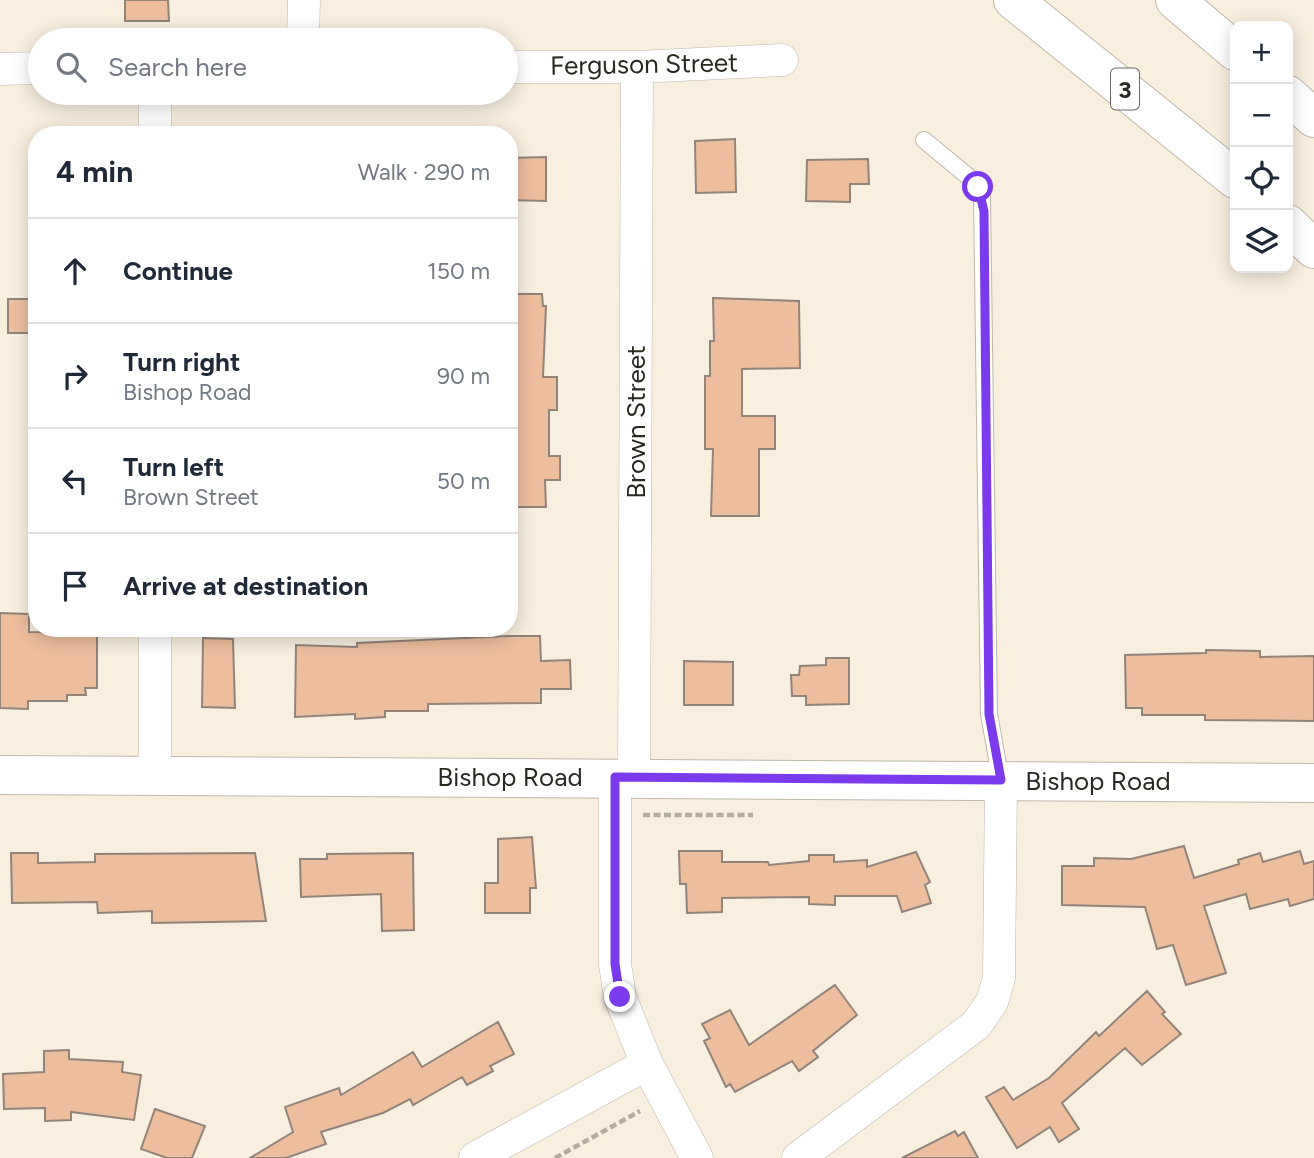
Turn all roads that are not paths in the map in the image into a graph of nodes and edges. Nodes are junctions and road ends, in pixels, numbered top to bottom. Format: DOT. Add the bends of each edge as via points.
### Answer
graph roads {
  1 [pos="304,0"];
  2 [pos="1013,0"];
  3 [pos="1175,0"];
  4 [pos="303,28"];
  5 [pos="1230,47"];
  6 [pos="782,60"];
  7 [pos="518,67"];
  8 [pos="637,67"];
  9 [pos="28,68"];
  10 [pos="0,69"];
  11 [pos="1293,99"];
  12 [pos="155,105"];
  13 [pos="1314,118"];
  14 [pos="155,126"];
  15 [pos="924,140"];
  16 [pos="1230,175"];
  17 [pos="1293,229"];
  18 [pos="1314,249"];
  19 [pos="155,637"];
  20 [pos="0,775"];
  21 [pos="155,776"];
  22 [pos="625,778"];
  23 [pos="1001,780"];
  24 [pos="1314,783"];
  25 [pos="647,1064"];
  26 [pos="475,1158"];
  27 [pos="697,1158"];
  28 [pos="798,1158"];
  1 -- 4 [label="street"];
  2 -- 16 [label="main road, 3"];
  3 -- 5 [label="main road"];
  6 -- 8 [label="street, Ferguson Street"];
  7 -- 8 [label="street, Ferguson Street"];
  8 -- 22 [label="street, Brown Street"];
  9 -- 10 [label="street"];
  11 -- 13 [label="main road"];
  12 -- 14 [label="street"];
  15 -- 23 [label="lane" via="970,178 982,197 989,714"];
  17 -- 18 [label="main road"];
  19 -- 21 [label="street"];
  20 -- 21 [label="main road, Bishop Road"];
  21 -- 22 [label="main road, Bishop Road"];
  22 -- 23 [label="main road, Bishop Road"];
  22 -- 25 [label="street, Brown Street" via="615,964 620,997"];
  23 -- 24 [label="main road, Bishop Road"];
  23 -- 28 [label="street" via="1001,950 992,1002 976,1025"];
  25 -- 26 [label="street"];
  25 -- 27 [label="street, Brown Street"];
}
